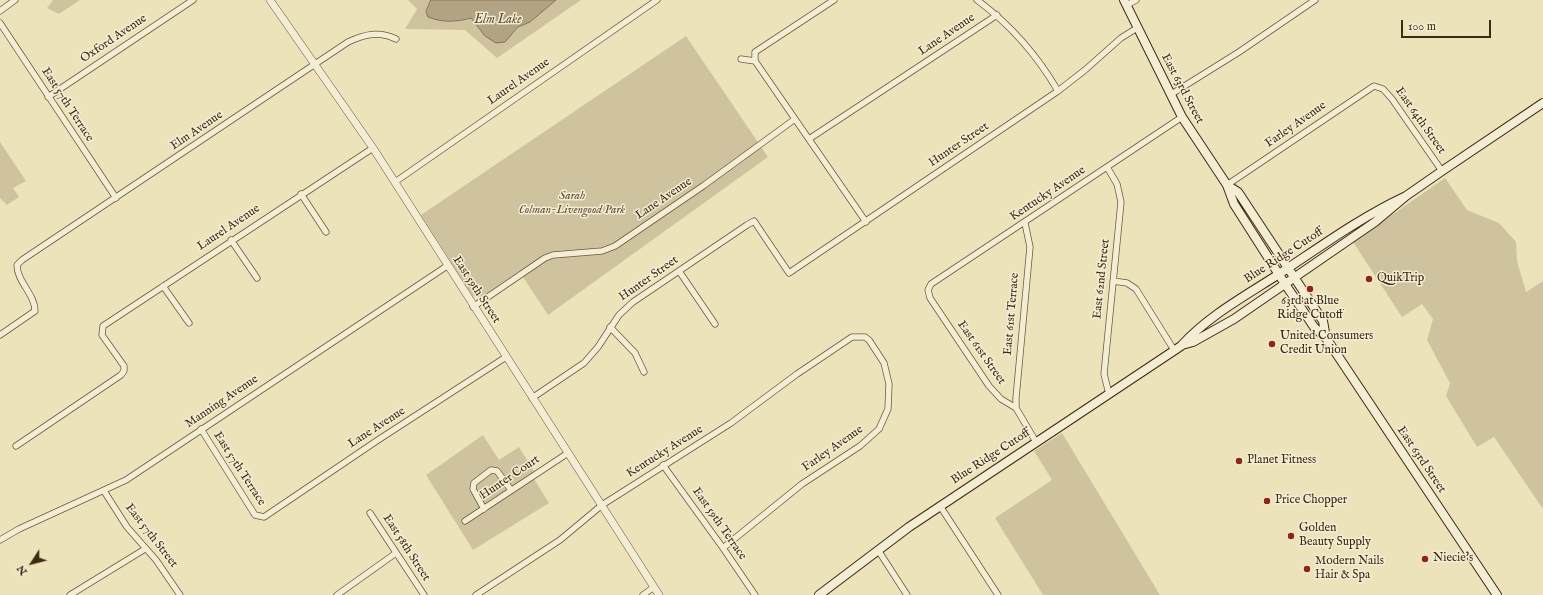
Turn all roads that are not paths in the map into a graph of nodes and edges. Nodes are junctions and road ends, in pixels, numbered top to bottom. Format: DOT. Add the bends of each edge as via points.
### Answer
graph roads {
  1 [pos="15,0"];
  2 [pos="193,0"];
  3 [pos="270,0"];
  4 [pos="656,0"];
  5 [pos="834,0"];
  6 [pos="977,0"];
  7 [pos="1136,0"];
  8 [pos="1315,0"];
  9 [pos="1125,3"];
  10 [pos="0,11"];
  11 [pos="997,15"];
  12 [pos="0,23"];
  13 [pos="1137,28"];
  14 [pos="396,39"];
  15 [pos="741,59"];
  16 [pos="755,60"];
  17 [pos="316,65"];
  18 [pos="1379,86"];
  19 [pos="1058,91"];
  20 [pos="1170,95"];
  21 [pos="48,97"];
  22 [pos="1543,103"];
  23 [pos="1182,117"];
  24 [pos="795,119"];
  25 [pos="809,139"];
  26 [pos="372,148"];
  27 [pos="1107,167"];
  28 [pos="1442,170"];
  29 [pos="395,182"];
  30 [pos="1227,185"];
  31 [pos="301,194"];
  32 [pos="1406,196"];
  33 [pos="116,198"];
  34 [pos="866,222"];
  35 [pos="1025,223"];
  36 [pos="326,232"];
  37 [pos="231,240"];
  38 [pos="447,266"];
  39 [pos="1289,267"];
  40 [pos="679,271"];
  41 [pos="1279,274"];
  42 [pos="1296,277"];
  43 [pos="257,278"];
  44 [pos="1113,281"];
  45 [pos="1285,284"];
  46 [pos="163,286"];
  47 [pos="928,290"];
  48 [pos="473,307"];
  49 [pos="189,323"];
  50 [pos="715,324"];
  51 [pos="610,327"];
  52 [pos="0,335"];
  53 [pos="1326,338"];
  54 [pos="868,339"];
  55 [pos="1178,348"];
  56 [pos="506,357"];
  57 [pos="644,372"];
  58 [pos="1110,394"];
  59 [pos="532,398"];
  60 [pos="1016,408"];
  61 [pos="200,430"];
  62 [pos="1036,442"];
  63 [pos="16,446"];
  64 [pos="568,453"];
  65 [pos="663,466"];
  66 [pos="511,490"];
  67 [pos="104,491"];
  68 [pos="602,505"];
  69 [pos="940,506"];
  70 [pos="484,509"];
  71 [pos="370,513"];
  72 [pos="262,517"];
  73 [pos="464,521"];
  74 [pos="0,540"];
  75 [pos="723,548"];
  76 [pos="145,549"];
  77 [pos="878,550"];
  78 [pos="396,553"];
  79 [pos="654,587"];
  80 [pos="479,594"];
  81 [pos="70,595"];
  82 [pos="180,595"];
  83 [pos="336,595"];
  84 [pos="424,595"];
  85 [pos="643,595"];
  86 [pos="660,595"];
  87 [pos="755,595"];
  88 [pos="819,595"];
  89 [pos="907,595"];
  90 [pos="998,595"];
  91 [pos="1497,595"];
  1 -- 10 [label="street"];
  2 -- 21 [label="street, Oxford Avenue"];
  3 -- 17 [label="street, East 59th Street"];
  4 -- 29 [label="street, Laurel Avenue"];
  5 -- 16 [label="street" via="755,52"];
  6 -- 11 [label="street"];
  7 -- 9 [label="street"];
  8 -- 20 [label="street"];
  9 -- 13 [label="main road, East 63rd Street"];
  11 -- 19 [label="street" via="1031,50"];
  11 -- 25 [label="street, Lane Avenue"];
  12 -- 21 [label="street, East 57th Terrace"];
  13 -- 19 [label="street, Hunter Street" via="1121,38"];
  13 -- 20 [label="main road, East 63rd Street"];
  14 -- 17 [label="street, Elm Avenue" via="377,33 360,36"];
  15 -- 16 [label="street"];
  16 -- 24 [label="street"];
  17 -- 26 [label="street, East 59th Street"];
  17 -- 33 [label="street, Elm Avenue"];
  18 -- 28 [label="street, East 64th Street" via="1392,99"];
  18 -- 30 [label="street, Farley Avenue" via="1370,88"];
  19 -- 34 [label="street, Hunter Street"];
  20 -- 23 [label="main road, East 63rd Street"];
  21 -- 33 [label="street, East 57th Terrace"];
  22 -- 28 [label="main road, Blue Ridge Cutoff"];
  23 -- 27 [label="street, Kentucky Avenue"];
  23 -- 30 [label="main road, East 63rd Street"];
  24 -- 25 [label="street"];
  24 -- 48 [label="street, Lane Avenue" via="615,246 602,251 553,255 545,258"];
  25 -- 34 [label="street"];
  26 -- 29 [label="street, East 59th Street"];
  26 -- 31 [label="street, Laurel Avenue"];
  27 -- 35 [label="street, Kentucky Avenue"];
  27 -- 44 [label="street, East 62nd Street" via="1117,184 1121,202"];
  28 -- 32 [label="main road, Blue Ridge Cutoff"];
  29 -- 38 [label="street, East 59th Street"];
  30 -- 39 [label="main road, East 63rd Street" via="1238,192"];
  30 -- 41 [label="main road, East 63rd Street" via="1234,204"];
  31 -- 36 [label="street"];
  31 -- 37 [label="street, Laurel Avenue"];
  32 -- 39 [label="main road, Blue Ridge Cutoff" via="1378,210"];
  32 -- 42 [label="main road, Blue Ridge Cutoff" via="1375,222"];
  33 -- 52 [label="street, Elm Avenue" via="22,260 17,266 17,272 35,302 35,311"];
  34 -- 40 [label="street, Hunter Street" via="789,273 754,221"];
  35 -- 47 [label="street, Kentucky Avenue" via="931,284"];
  35 -- 60 [label="street, East 61st Terrace" via="1030,247"];
  37 -- 43 [label="street"];
  37 -- 46 [label="street, Laurel Avenue"];
  38 -- 48 [label="street, East 59th Street"];
  38 -- 61 [label="street, Manning Avenue"];
  39 -- 41 [label="main road, Blue Ridge Cutoff"];
  39 -- 42 [label="main road, East 63rd Street"];
  40 -- 50 [label="street"];
  40 -- 51 [label="street, Hunter Street" via="633,302"];
  41 -- 45 [label="main road, East 63rd Street"];
  41 -- 55 [label="main road, Blue Ridge Cutoff" via="1206,322"];
  42 -- 45 [label="main road, Blue Ridge Cutoff"];
  42 -- 53 [label="main road, East 63rd Street" via="1323,321"];
  44 -- 55 [label="street" via="1127,283 1136,289"];
  44 -- 58 [label="street, East 62nd Street" via="1104,374"];
  45 -- 53 [label="main road, East 63rd Street" via="1314,327"];
  45 -- 55 [label="main road, Blue Ridge Cutoff" via="1234,319"];
  46 -- 49 [label="street"];
  46 -- 63 [label="street, Laurel Avenue" via="103,326 102,335 124,366 123,373"];
  47 -- 60 [label="street, East 61st Street" via="930,298 989,386"];
  48 -- 56 [label="street, East 59th Street"];
  51 -- 57 [label="street" via="635,353"];
  51 -- 59 [label="street, Hunter Street" via="584,363"];
  53 -- 91 [label="main road, East 63rd Street"];
  54 -- 65 [label="street, Kentucky Avenue" via="852,337 732,423"];
  54 -- 75 [label="street, Farley Avenue" via="884,363 889,384 888,409 879,429 860,446 802,484"];
  55 -- 58 [label="main road, Blue Ridge Cutoff"];
  56 -- 59 [label="street, East 59th Street"];
  56 -- 72 [label="street, Lane Avenue"];
  58 -- 62 [label="main road, Blue Ridge Cutoff"];
  59 -- 64 [label="street, East 59th Street"];
  60 -- 62 [label="street, East 61st Street"];
  61 -- 67 [label="street, Manning Avenue" via="126,480"];
  61 -- 72 [label="street, East 57th Terrace" via="255,514"];
  62 -- 69 [label="main road, Blue Ridge Cutoff"];
  64 -- 66 [label="street, Hunter Court"];
  64 -- 68 [label="street, East 59th Street"];
  65 -- 68 [label="street, Kentucky Avenue"];
  65 -- 75 [label="street, East 59th Terrace"];
  66 -- 70 [label="street, Hunter Court"];
  66 -- 70 [label="street" via="497,471 491,470 474,483 473,489"];
  67 -- 74 [label="street, Manning Avenue"];
  67 -- 76 [label="street, East 57th Street"];
  68 -- 79 [label="street, East 59th Street"];
  68 -- 80 [label="street, Kentucky Avenue" via="560,540"];
  69 -- 77 [label="main road, Blue Ridge Cutoff"];
  69 -- 90 [label="street"];
  70 -- 73 [label="street, Hunter Court"];
  71 -- 78 [label="street, East 58th Street"];
  75 -- 87 [label="street, East 59th Terrace"];
  76 -- 81 [label="street"];
  76 -- 82 [label="street, East 57th Street" via="156,560"];
  77 -- 88 [label="main road, Blue Ridge Cutoff"];
  77 -- 89 [label="street"];
  78 -- 83 [label="street"];
  78 -- 84 [label="street, East 58th Street"];
  79 -- 85 [label="street"];
  79 -- 86 [label="street, East 59th Street"];
}
